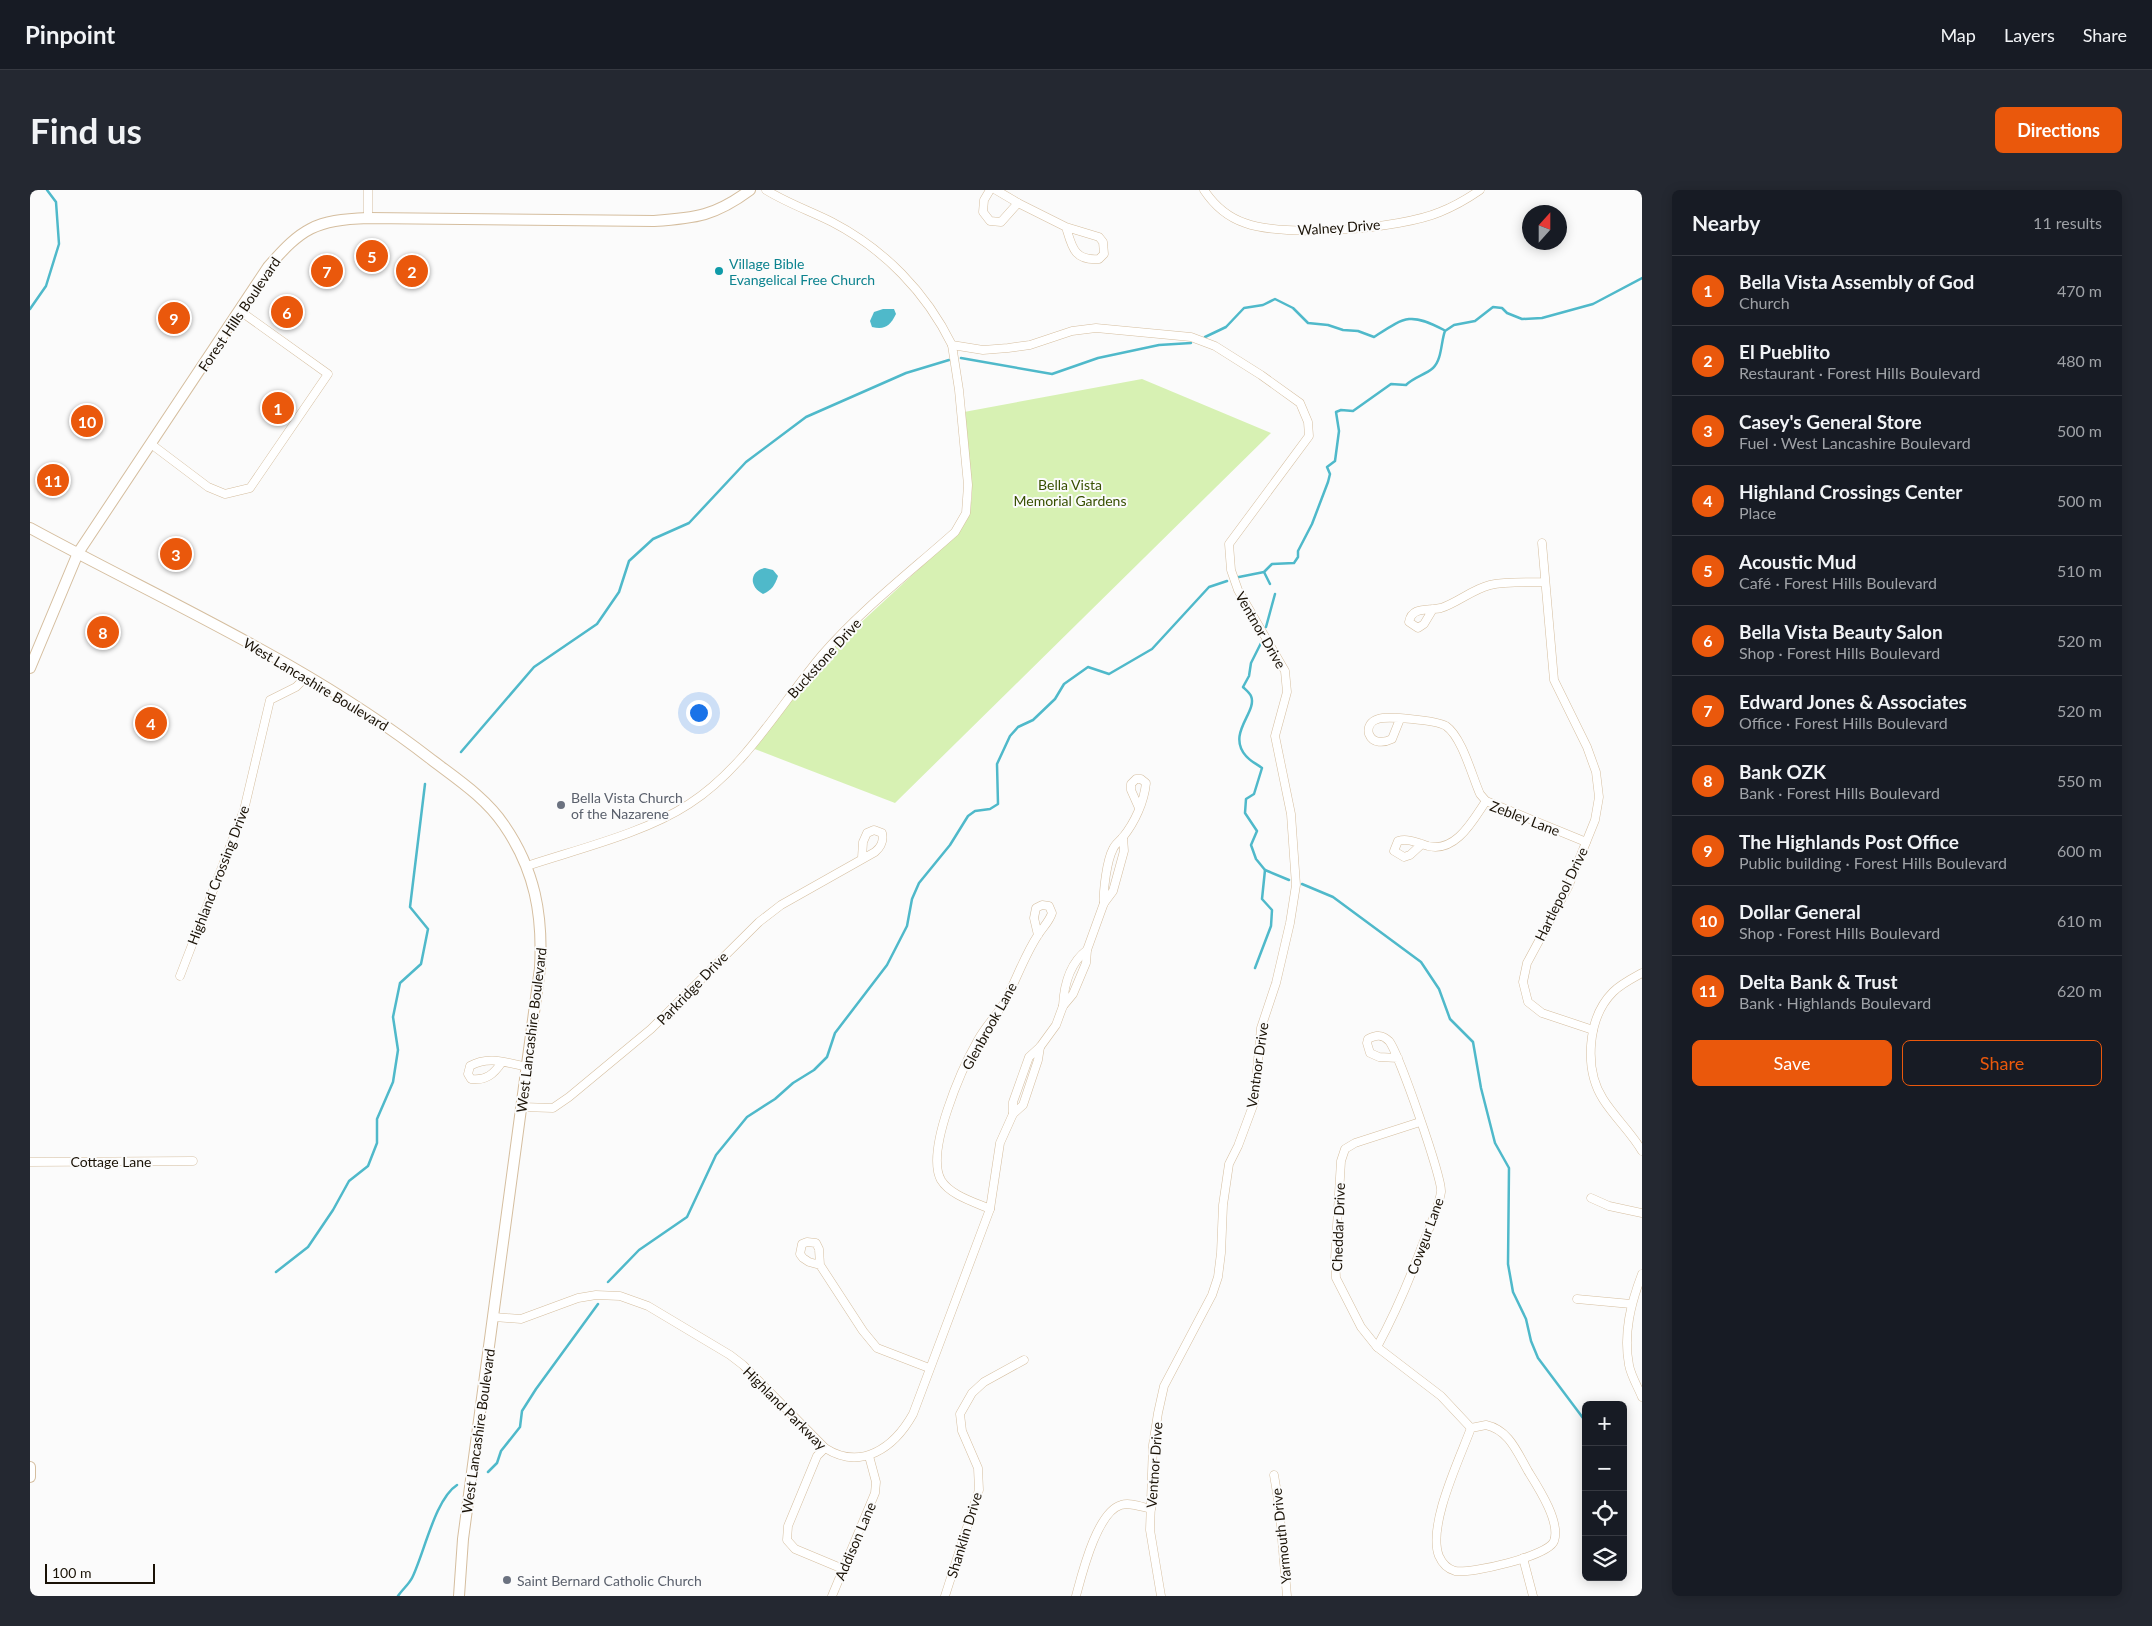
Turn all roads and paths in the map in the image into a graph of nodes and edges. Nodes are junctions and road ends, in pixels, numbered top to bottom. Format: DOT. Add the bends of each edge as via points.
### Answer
graph roads {
  1 [pos="368,190"];
  2 [pos="750,190"];
  3 [pos="766,190"];
  4 [pos="990,190"];
  5 [pos="996,190"];
  6 [pos="1204,190"];
  7 [pos="1480,190"];
  8 [pos="1018,203"];
  9 [pos="368,218"];
  10 [pos="1066,227"];
  11 [pos="240,311"];
  12 [pos="952,345"];
  13 [pos="151,444"];
  14 [pos="30,528"];
  15 [pos="1542,543"];
  16 [pos="78,553"];
  17 [pos="1545,582"];
  18 [pos="1433,609"];
  19 [pos="30,668"];
  20 [pos="307,676"];
  21 [pos="1400,719"];
  22 [pos="1486,801"];
  23 [pos="1139,808"];
  24 [pos="1586,842"];
  25 [pos="1422,844"];
  26 [pos="862,858"];
  27 [pos="527,866"];
  28 [pos="1038,935"];
  29 [pos="1642,972"];
  30 [pos="180,976"];
  31 [pos="1593,1030"];
  32 [pos="1398,1058"];
  33 [pos="502,1062"];
  34 [pos="527,1067"];
  35 [pos="522,1107"];
  36 [pos="1420,1122"];
  37 [pos="1642,1151"];
  38 [pos="193,1161"];
  39 [pos="30,1162"];
  40 [pos="1591,1198"];
  41 [pos="990,1209"];
  42 [pos="1642,1214"];
  43 [pos="820,1265"];
  44 [pos="1642,1274"];
  45 [pos="1577,1299"];
  46 [pos="1631,1304"];
  47 [pos="494,1317"];
  48 [pos="1377,1347"];
  49 [pos="1024,1360"];
  50 [pos="929,1368"];
  51 [pos="1642,1397"];
  52 [pos="1471,1428"];
  53 [pos="825,1448"];
  54 [pos="869,1456"];
  55 [pos="30,1467"];
  56 [pos="1274,1475"];
  57 [pos="30,1477"];
  58 [pos="1151,1509"];
  59 [pos="1523,1558"];
  60 [pos="843,1569"];
  61 [pos="459,1596"];
  62 [pos="832,1596"];
  63 [pos="945,1596"];
  64 [pos="1076,1596"];
  65 [pos="1161,1596"];
  66 [pos="1287,1596"];
  67 [pos="1533,1596"];
  1 -- 9 [label="street"];
  2 -- 9 [label="main road, Forest Hills Boulevard" via="720,210 696,218 654,221"];
  3 -- 12 [label="street" via="850,233 896,267 939,319"];
  4 -- 8 [label="street" via="984,200 983,212 990,221 1001,222"];
  5 -- 8 [label="street"];
  6 -- 7 [label="street, Walney Drive" via="1228,216 1245,224 1302,231 1410,221 1439,213"];
  8 -- 10 [label="street"];
  9 -- 11 [label="main road, Forest Hills Boulevard" via="326,222 306,230 290,242 268,267"];
  10 -- 10 [label="street" via="1099,237 1104,254 1099,259 1090,260 1077,254"];
  11 -- 13 [label="main road, Forest Hills Boulevard"];
  11 -- 13 [label="street" via="328,374 250,488 225,494 208,486"];
  12 -- 27 [label="street, Buckstone Drive" via="968,485 966,513 955,532 845,629 738,760 707,792 660,820"];
  12 -- 58 [label="street, Ventnor Drive" via="983,350 1008,348 1096,328 1191,337 1214,346 1300,403 1308,422 1309,436 1229,544 1231,570 1238,590 1285,672 1287,692 1275,736 1291,814 1296,885 1276,983 1260,1028 1254,1103 1229,1164 1218,1277 1212,1295 1164,1386 1154,1445"];
  13 -- 16 [label="main road, Forest Hills Boulevard"];
  14 -- 16 [label="main road, West Lancashire Boulevard"];
  15 -- 17 [label="street, Hartlepool Drive"];
  16 -- 19 [label="main road, Forest Hills Boulevard"];
  16 -- 20 [label="main road, West Lancashire Boulevard" via="270,653"];
  17 -- 18 [label="street" via="1491,585 1442,608"];
  17 -- 24 [label="street, Hartlepool Drive" via="1554,680 1596,772 1599,797"];
  20 -- 27 [label="main road, West Lancashire Boulevard" via="412,744 489,805 505,825"];
  20 -- 30 [label="street, Highland Crossing Drive" via="296,688 270,700 244,810"];
  21 -- 22 [label="street" via="1431,721 1446,726 1457,739"];
  22 -- 24 [label="street, Zebley Lane"];
  22 -- 25 [label="street, Zebley Lane" via="1463,834 1453,842 1436,848"];
  23 -- 41 [label="street" via="1123,837 1124,851 1113,891 1104,903 1073,994 1056,1025 1029,1058 1013,1102 1013,1114 1000,1144"];
  24 -- 31 [label="street, Hartlepool Drive" via="1568,887 1527,963 1523,982 1528,1002 1542,1013"];
  26 -- 35 [label="street, Parkridge Drive" via="781,905 759,922 651,1029 569,1097 553,1108"];
  27 -- 34 [label="main road, West Lancashire Boulevard" via="539,909 542,941"];
  28 -- 41 [label="street, Glenbrook Lane" via="1003,1004 978,1040 941,1128 937,1169 942,1181 953,1192"];
  29 -- 31 [label="street" via="1613,992 1602,1007"];
  31 -- 37 [label="street" via="1591,1061 1595,1082 1603,1099"];
  32 -- 36 [label="street"];
  33 -- 34 [label="street"];
  34 -- 35 [label="main road, West Lancashire Boulevard"];
  35 -- 47 [label="main road, West Lancashire Boulevard"];
  36 -- 48 [label="street, Cowgur Lane" via="1442,1190 1398,1309"];
  36 -- 48 [label="street, Cheddar Drive" via="1355,1143 1345,1150 1341,1161 1336,1278 1361,1327"];
  38 -- 39 [label="street, Cottage Lane"];
  40 -- 42 [label="street"];
  41 -- 50 [label="street"];
  43 -- 50 [label="street" via="876,1348"];
  44 -- 46 [label="street"];
  45 -- 46 [label="street"];
  46 -- 51 [label="street" via="1626,1340 1629,1367"];
  47 -- 53 [label="street, Highland Parkway" via="521,1319 578,1298 596,1295 620,1296 648,1306 730,1355"];
  47 -- 61 [label="main road, West Lancashire Boulevard" via="463,1539"];
  48 -- 52 [label="street, Cheddar Drive" via="1441,1396"];
  49 -- 63 [label="street, Shanklin Drive" via="984,1382 972,1393 960,1414 962,1431 978,1468 979,1490"];
  50 -- 54 [label="street" via="907,1425 892,1442"];
  52 -- 59 [label="street" via="1486,1425 1504,1432 1544,1499 1554,1523 1556,1531 1552,1545"];
  52 -- 59 [label="street" via="1443,1504 1438,1527 1439,1555 1445,1566 1463,1572"];
  53 -- 54 [label="street, Highland Parkway" via="834,1454 852,1458"];
  53 -- 60 [label="street" via="817,1456 788,1526 787,1540 796,1549"];
  54 -- 60 [label="street, Addison Lane" via="876,1482 875,1493"];
  55 -- 57 [label="main road"];
  56 -- 66 [label="street, Yarmouth Drive"];
  58 -- 64 [label="street" via="1124,1504 1108,1513 1095,1539"];
  58 -- 65 [label="street, Ventnor Drive" via="1150,1530"];
  59 -- 67 [label="street"];
  60 -- 62 [label="street, Addison Lane"];
}
